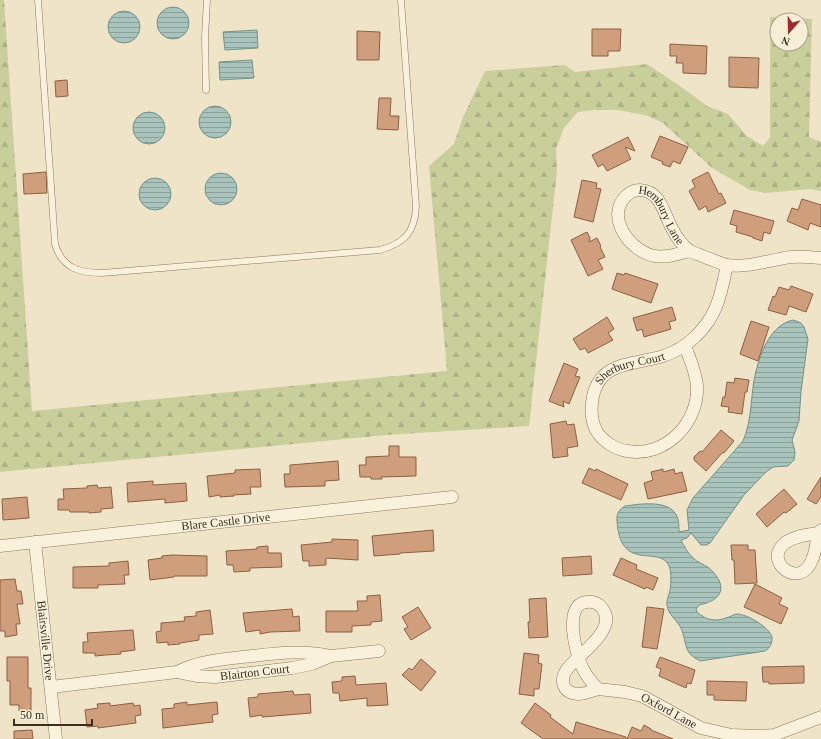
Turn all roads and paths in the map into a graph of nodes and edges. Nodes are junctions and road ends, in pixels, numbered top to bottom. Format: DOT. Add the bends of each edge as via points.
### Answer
graph roads {
  1 [pos="38,0"];
  2 [pos="207,0"];
  3 [pos="401,0"];
  4 [pos="206,90"];
  5 [pos="689,251"];
  6 [pos="821,258"];
  7 [pos="726,265"];
  8 [pos="685,346"];
  9 [pos="452,497"];
  10 [pos="35,542"];
  11 [pos="0,546"];
  12 [pos="379,651"];
  13 [pos="331,656"];
  14 [pos="177,672"];
  15 [pos="51,687"];
  16 [pos="598,689"];
  17 [pos="821,717"];
  18 [pos="717,736"];
  19 [pos="758,738"];
  20 [pos="56,739"];
  1 -- 3 [label="lane" via="55,244 62,259 75,269 102,273 380,250 405,238 413,227 416,206"];
  2 -- 4 [label="lane"];
  5 -- 5 [label="street, Hembury Lane" via="672,229 664,209 655,196 642,190 628,194 623,199 618,213 620,222 624,234 635,247 647,254 660,257"];
  5 -- 7 [label="street, Hembury Lane"];
  6 -- 7 [label="street, Hembury Lane" via="791,257 744,266"];
  7 -- 8 [label="street, Sherbury Court" via="722,291 712,316"];
  8 -- 8 [label="street, Sherbury Court" via="671,354 619,366 602,377 597,385 591,409 595,428 608,443 627,451 648,451 673,439 687,425 697,392 696,376"];
  9 -- 10 [label="street, Blare Castle Drive"];
  10 -- 11 [label="street, Blare Castle Drive"];
  10 -- 15 [label="street, Blairsville Drive"];
  12 -- 13 [label="street, Blairton Court"];
  13 -- 14 [label="street, Blairton Court" via="300,652 212,660"];
  13 -- 14 [label="street, Blairton Court" via="302,667 223,676 196,676"];
  14 -- 15 [label="street, Blairton Court"];
  15 -- 20 [label="street, Blairsville Drive"];
  16 -- 16 [label="street, Oxford Lane" via="586,674 579,658 568,668 562,679 564,688 578,694"];
  16 -- 18 [label="street, Oxford Lane" via="642,696"];
  17 -- 19 [label="street, Oxford Lane" via="774,735"];
  18 -- 19 [label="street, Oxford Lane"];
}
